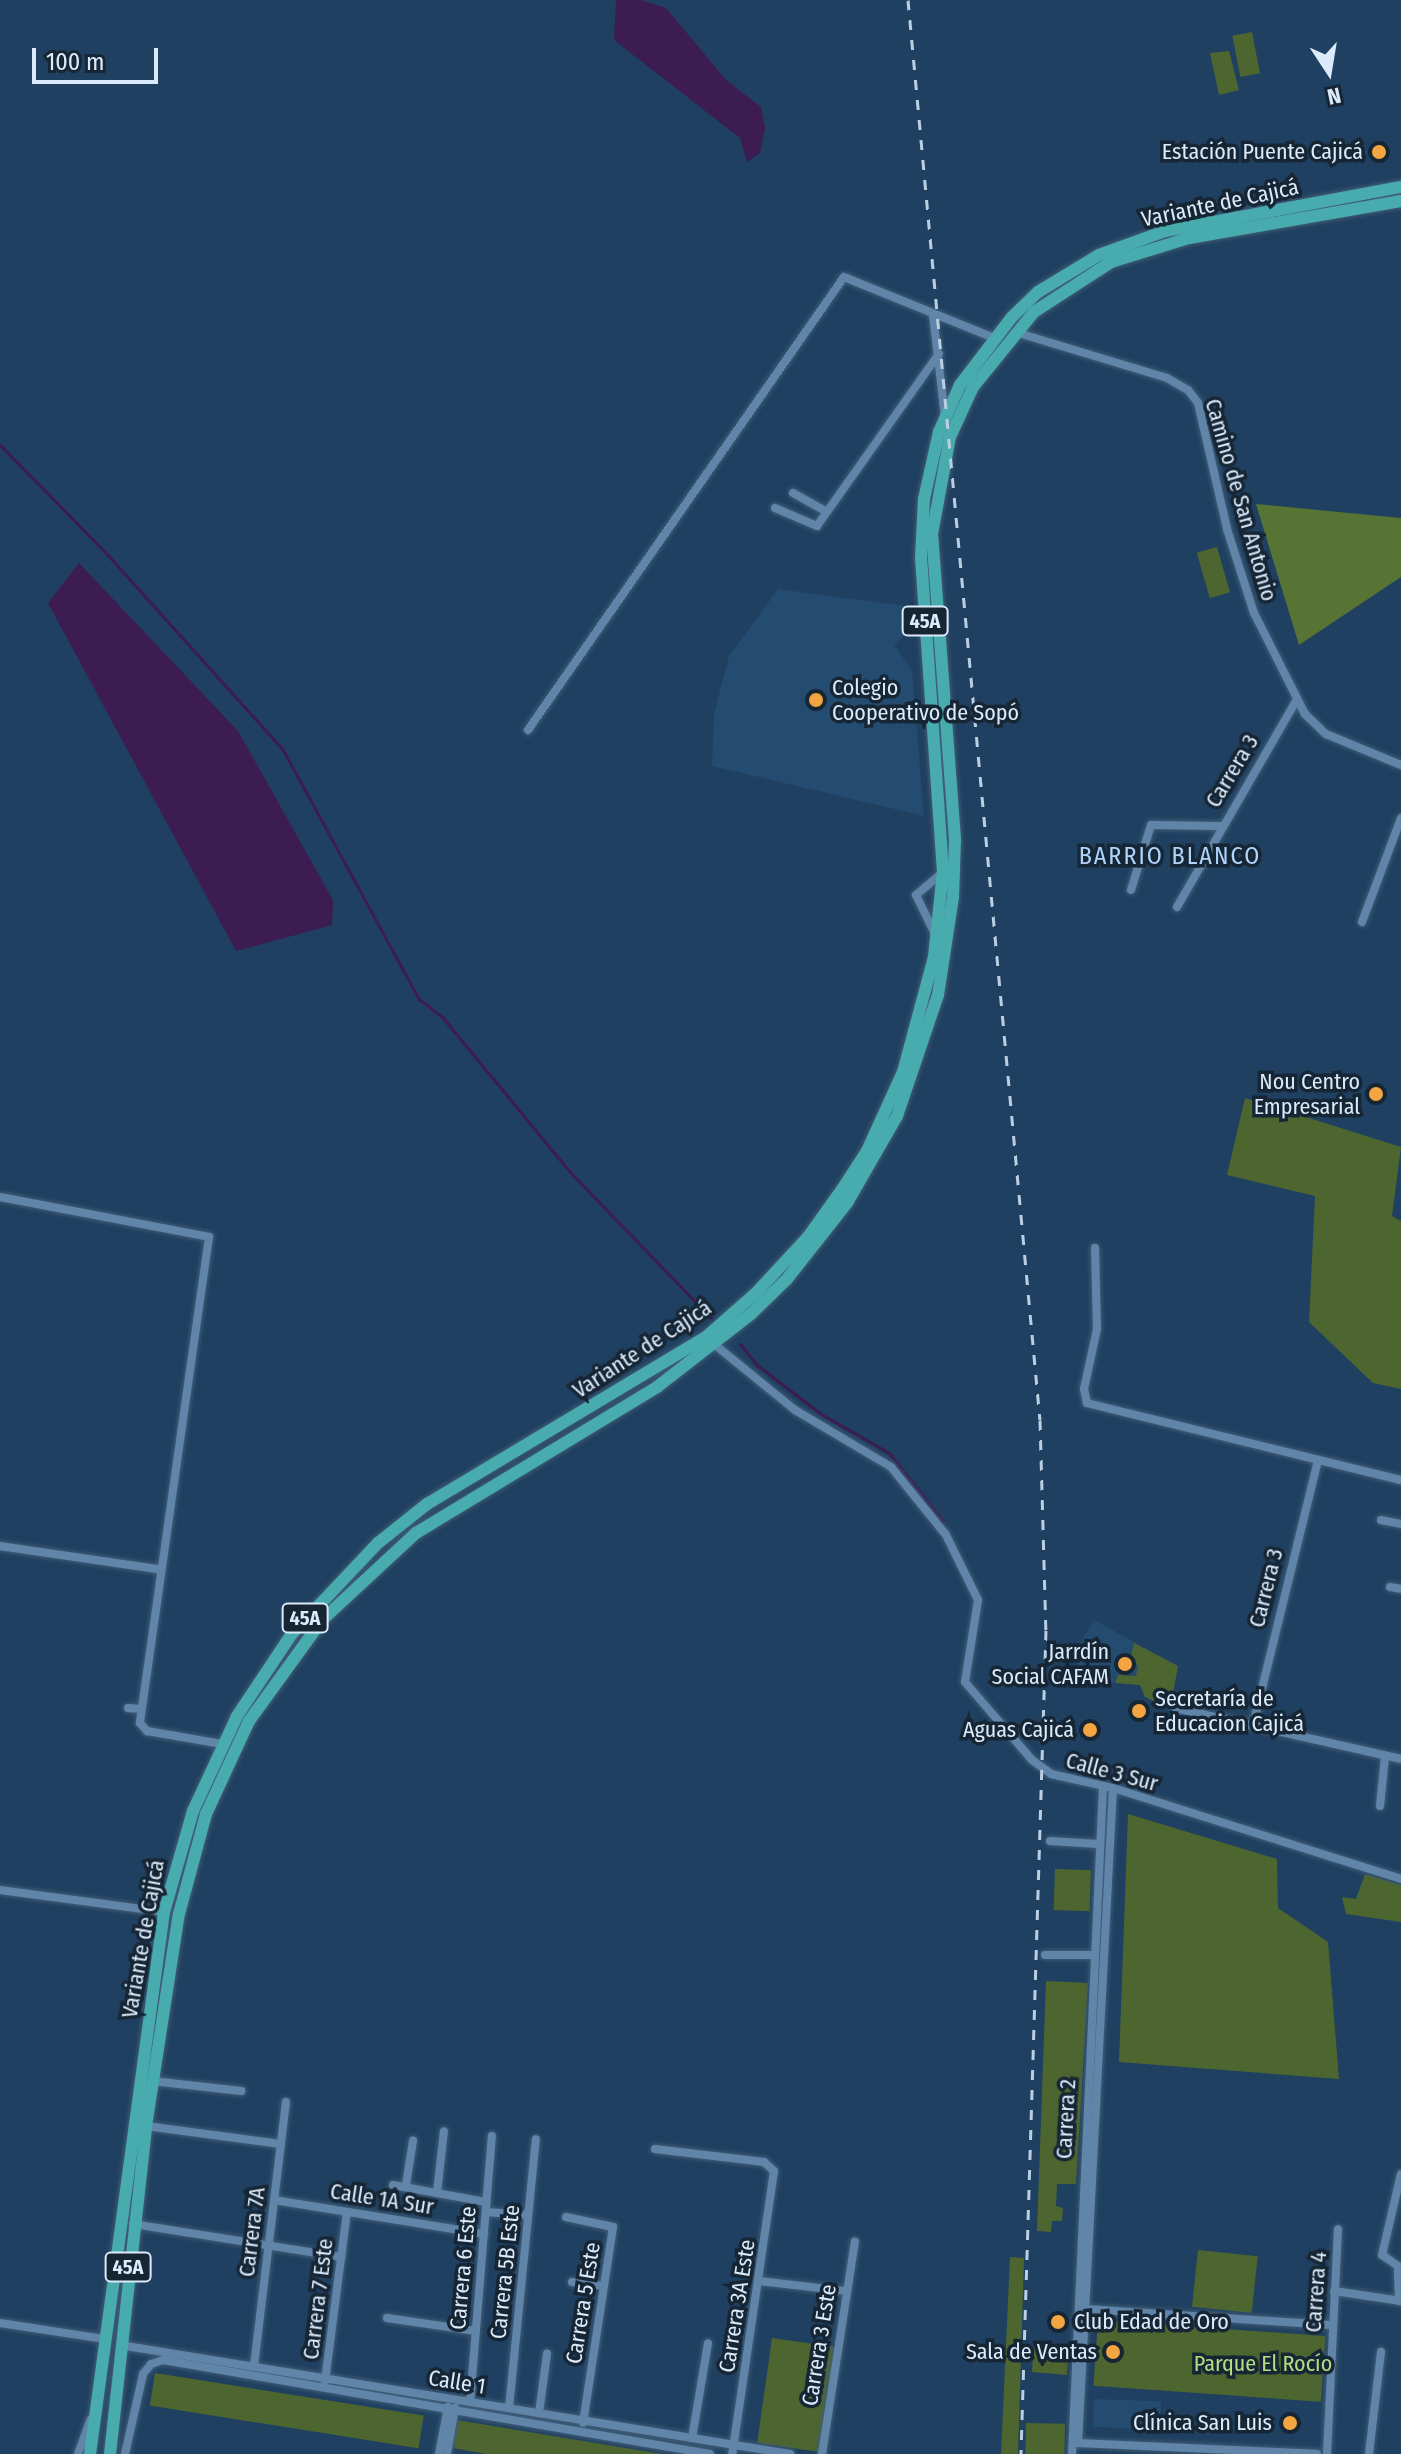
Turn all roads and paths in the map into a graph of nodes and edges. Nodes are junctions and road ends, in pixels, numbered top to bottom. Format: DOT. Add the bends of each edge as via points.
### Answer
graph roads {
  1 [pos="1401,187"];
  2 [pos="1401,201"];
  3 [pos="933,315"];
  4 [pos="1014,331"];
  5 [pos="994,338"];
  6 [pos="939,354"];
  7 [pos="945,418"];
  8 [pos="793,493"];
  9 [pos="775,508"];
  10 [pos="826,511"];
  11 [pos="1297,699"];
  12 [pos="528,730"];
  13 [pos="1401,765"];
  14 [pos="1401,818"];
  15 [pos="1219,826"];
  16 [pos="943,872"];
  17 [pos="1131,890"];
  18 [pos="1177,907"];
  19 [pos="1362,922"];
  20 [pos="937,937"];
  21 [pos="0,1197"];
  22 [pos="1095,1248"];
  23 [pos="745,1311"];
  24 [pos="717,1339"];
  25 [pos="1318,1460"];
  26 [pos="1401,1480"];
  27 [pos="1381,1520"];
  28 [pos="1401,1524"];
  29 [pos="0,1546"];
  30 [pos="158,1569"];
  31 [pos="1390,1587"];
  32 [pos="1401,1589"];
  33 [pos="128,1708"];
  34 [pos="1175,1708"];
  35 [pos="141,1709"];
  36 [pos="1253,1725"];
  37 [pos="222,1744"];
  38 [pos="1385,1757"];
  39 [pos="1401,1759"];
  40 [pos="1103,1786"];
  41 [pos="1113,1788"];
  42 [pos="1380,1806"];
  43 [pos="1050,1841"];
  44 [pos="1098,1844"];
  45 [pos="1401,1879"];
  46 [pos="0,1890"];
  47 [pos="164,1912"];
  48 [pos="1045,1955"];
  49 [pos="1092,1955"];
  50 [pos="152,2081"];
  51 [pos="241,2091"];
  52 [pos="286,2102"];
  53 [pos="146,2126"];
  54 [pos="444,2131"];
  55 [pos="492,2136"];
  56 [pos="536,2139"];
  57 [pos="413,2141"];
  58 [pos="281,2144"];
  59 [pos="655,2149"];
  60 [pos="1401,2174"];
  61 [pos="393,2185"];
  62 [pos="406,2185"];
  63 [pos="437,2193"];
  64 [pos="274,2200"];
  65 [pos="486,2207"];
  66 [pos="347,2212"];
  67 [pos="528,2215"];
  68 [pos="566,2217"];
  69 [pos="133,2224"];
  70 [pos="1338,2229"];
  71 [pos="484,2234"];
  72 [pos="855,2242"];
  73 [pos="269,2245"];
  74 [pos="341,2257"];
  75 [pos="759,2281"];
  76 [pos="572,2282"];
  77 [pos="604,2286"];
  78 [pos="846,2291"];
  79 [pos="1334,2291"];
  80 [pos="1400,2301"];
  81 [pos="1085,2309"];
  82 [pos="387,2318"];
  83 [pos="0,2323"];
  84 [pos="1331,2325"];
  85 [pos="476,2331"];
  86 [pos="104,2339"];
  87 [pos="708,2343"];
  88 [pos="118,2345"];
  89 [pos="1381,2352"];
  90 [pos="547,2354"];
  91 [pos="254,2366"];
  92 [pos="326,2378"];
  93 [pos="324,2390"];
  94 [pos="453,2399"];
  95 [pos="470,2402"];
  96 [pos="509,2408"];
  97 [pos="451,2411"];
  98 [pos="539,2413"];
  99 [pos="93,2415"];
  100 [pos="584,2420"];
  101 [pos="582,2432"];
  102 [pos="692,2438"];
  103 [pos="1075,2443"];
  104 [pos="733,2449"];
  105 [pos="1202,2450"];
  106 [pos="78,2454"];
  107 [pos="90,2454"];
  108 [pos="110,2454"];
  109 [pos="125,2454"];
  110 [pos="439,2454"];
  111 [pos="447,2454"];
  112 [pos="710,2454"];
  113 [pos="790,2454"];
  114 [pos="822,2454"];
  115 [pos="1072,2454"];
  116 [pos="1317,2454"];
  117 [pos="1327,2454"];
  118 [pos="1369,2454"];
  1 -- 5 [label="highway, Variante de Cajicá / 45A" via="1200,224 1128,243 1038,292"];
  2 -- 4 [label="highway, Variante de Cajicá / 45A" via="1156,246 1087,275"];
  3 -- 5 [label="street"];
  3 -- 6 [label="street"];
  3 -- 12 [label="street" via="844,277"];
  4 -- 11 [label="street, Camino de San Antonio" via="1167,378 1194,397 1254,613"];
  4 -- 23 [label="highway, Variante de Cajicá / 45A" via="960,411 935,502 932,572 955,839 938,995 917,1068 877,1156 815,1246"];
  5 -- 7 [label="highway, Variante de Cajicá / 45A"];
  6 -- 7 [label="street"];
  6 -- 10 [label="street"];
  7 -- 16 [label="highway, Variante de Cajicá / 45A" via="924,499 921,558"];
  8 -- 10 [label="street"];
  9 -- 10 [label="street" via="815,527"];
  11 -- 13 [label="street, Camino de San Antonio" via="1326,734"];
  11 -- 15 [label="street, Carrera 3"];
  14 -- 19 [label="street"];
  15 -- 17 [label="street" via="1151,825"];
  15 -- 18 [label="street, Carrera 3"];
  16 -- 20 [label="highway, Variante de Cajicá / 45A"];
  16 -- 20 [label="street" via="913,895"];
  20 -- 23 [label="highway, Variante de Cajicá / 45A" via="907,1060 867,1151 808,1237"];
  21 -- 30 [label="street" via="209,1237"];
  22 -- 25 [label="street" via="1097,1329 1084,1389 1087,1403"];
  23 -- 24 [label="highway, Variante de Cajicá / 45A"];
  24 -- 37 [label="highway, Variante de Cajicá / 45A" via="439,1497 378,1543 291,1635"];
  24 -- 40 [label="street, Calle 3 Sur" via="795,1410 891,1467 946,1535 978,1600 965,1676 968,1690 1043,1769"];
  24 -- 50 [label="highway, Variante de Cajicá / 45A" via="657,1387 416,1533 362,1578 302,1643 249,1721 206,1814 179,1914"];
  25 -- 26 [label="street"];
  25 -- 36 [label="street, Carrera 3"];
  27 -- 28 [label="street"];
  29 -- 30 [label="street"];
  30 -- 35 [label="street"];
  31 -- 32 [label="street"];
  33 -- 35 [label="street"];
  34 -- 36 [label="street"];
  35 -- 37 [label="street" via="140,1723 147,1731"];
  36 -- 38 [label="street"];
  37 -- 47 [label="highway, Variante de Cajicá / 45A" via="193,1811"];
  38 -- 39 [label="street"];
  38 -- 42 [label="street"];
  40 -- 41 [label="street, Calle 3 Sur"];
  40 -- 44 [label="street, Carrera 2"];
  41 -- 45 [label="street, Calle 3 Sur"];
  41 -- 81 [label="street"];
  43 -- 44 [label="street"];
  44 -- 49 [label="street, Carrera 2"];
  46 -- 47 [label="street"];
  47 -- 86 [label="highway, Variante de Cajicá / 45A"];
  48 -- 49 [label="street"];
  49 -- 103 [label="street, Carrera 2"];
  50 -- 51 [label="street"];
  50 -- 53 [label="highway, Variante de Cajicá / 45A"];
  52 -- 58 [label="street, Carrera 7A"];
  53 -- 58 [label="street"];
  53 -- 69 [label="highway, Variante de Cajicá / 45A"];
  54 -- 63 [label="street"];
  55 -- 65 [label="street, Carrera 6 Este"];
  56 -- 67 [label="street, Carrera 5B Este"];
  57 -- 62 [label="street"];
  58 -- 64 [label="street, Carrera 7A"];
  59 -- 75 [label="street, Carrera 3A Este" via="769,2164 774,2171 770,2219"];
  60 -- 80 [label="street" via="1382,2255 1398,2266"];
  61 -- 62 [label="street"];
  62 -- 63 [label="street"];
  63 -- 65 [label="street"];
  64 -- 66 [label="street, Calle 1A Sur"];
  64 -- 73 [label="street, Carrera 7A"];
  65 -- 67 [label="street"];
  65 -- 71 [label="street, Carrera 6 Este"];
  66 -- 71 [label="street, Calle 1A Sur"];
  66 -- 74 [label="street, Carrera 7 Este"];
  67 -- 96 [label="street, Carrera 5B Este"];
  68 -- 77 [label="street, Carrera 5 Este" via="613,2227"];
  69 -- 73 [label="street"];
  69 -- 88 [label="highway, Variante de Cajicá / 45A"];
  70 -- 79 [label="street, Carrera 4"];
  71 -- 85 [label="street, Carrera 6 Este"];
  72 -- 78 [label="street, Carrera 3 Este"];
  73 -- 74 [label="street"];
  73 -- 91 [label="street, Carrera 7A"];
  74 -- 92 [label="street, Carrera 7 Este"];
  75 -- 78 [label="street"];
  75 -- 104 [label="street, Carrera 3A Este"];
  76 -- 77 [label="street"];
  77 -- 100 [label="street, Carrera 5 Este"];
  78 -- 114 [label="street, Carrera 3 Este"];
  79 -- 80 [label="street"];
  79 -- 84 [label="street, Carrera 4"];
  81 -- 84 [label="street"];
  81 -- 103 [label="street"];
  82 -- 85 [label="street"];
  83 -- 86 [label="street"];
  84 -- 117 [label="street, Carrera 4"];
  85 -- 95 [label="street, Carrera 6 Este"];
  86 -- 99 [label="highway, Variante de Cajicá / 45A"];
  87 -- 102 [label="street"];
  88 -- 91 [label="street, Calle 1"];
  88 -- 108 [label="highway, Variante de Cajicá / 45A"];
  89 -- 118 [label="street"];
  90 -- 98 [label="street"];
  91 -- 92 [label="street, Calle 1"];
  92 -- 93 [label="street, Carrera 7 Este"];
  92 -- 94 [label="street, Calle 1"];
  93 -- 97 [label="street, Calle 1"];
  93 -- 109 [label="street, Calle 1" via="163,2360 143,2374"];
  94 -- 95 [label="street, Calle 1"];
  94 -- 97 [label="street"];
  95 -- 96 [label="street, Calle 1"];
  96 -- 98 [label="street, Calle 1"];
  97 -- 101 [label="street, Calle 1"];
  97 -- 110 [label="street"];
  97 -- 111 [label="street"];
  98 -- 100 [label="street, Calle 1"];
  99 -- 106 [label="street"];
  99 -- 107 [label="highway, Variante de Cajicá / 45A"];
  100 -- 101 [label="street, Carrera 5 Este"];
  100 -- 102 [label="street, Calle 1"];
  101 -- 112 [label="street, Calle 1"];
  102 -- 104 [label="street, Calle 1"];
  103 -- 105 [label="street"];
  103 -- 115 [label="street, Carrera 2"];
  104 -- 113 [label="street, Calle 1"];
  105 -- 116 [label="street"];
}
